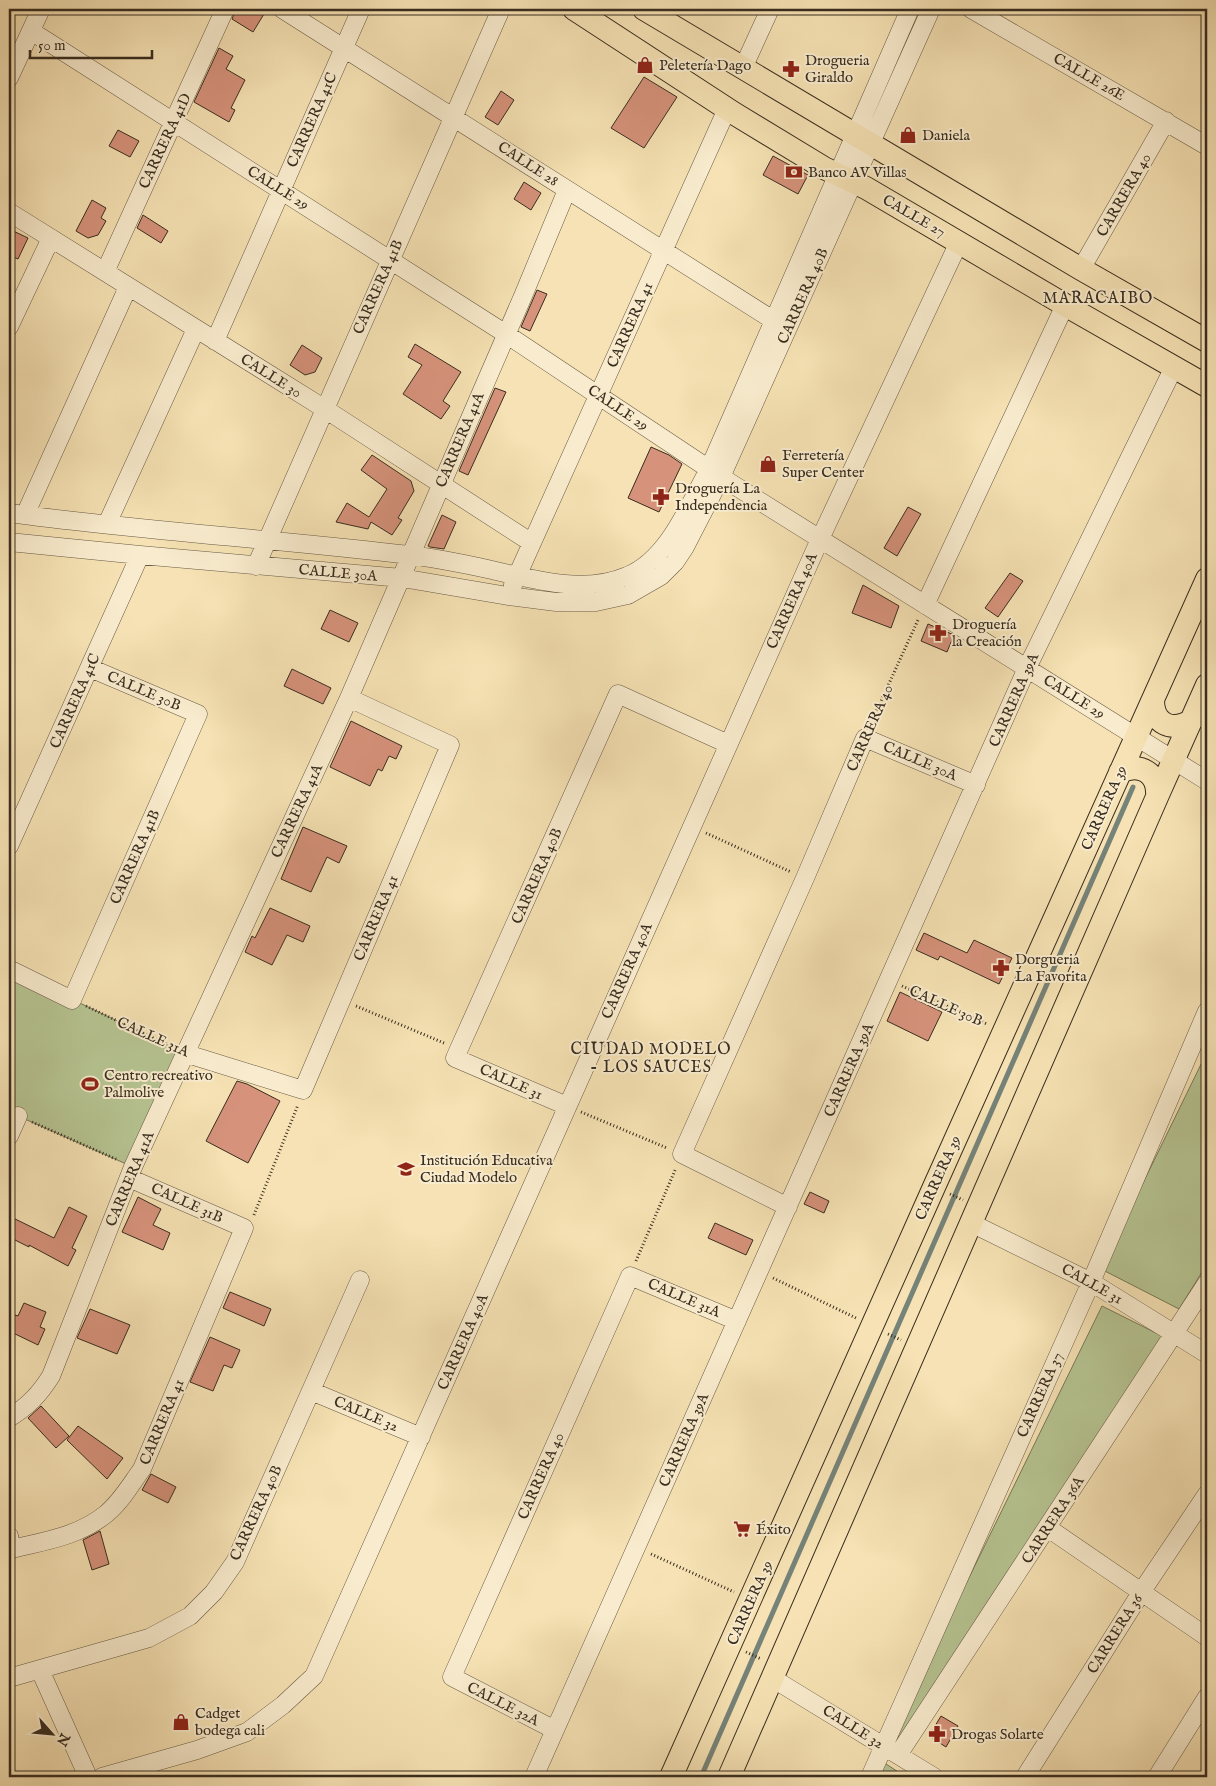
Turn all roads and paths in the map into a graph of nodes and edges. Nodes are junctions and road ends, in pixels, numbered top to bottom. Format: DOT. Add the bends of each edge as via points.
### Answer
graph roads {
  1 [pos="41,9"];
  2 [pos="225,9"];
  3 [pos="282,9"];
  4 [pos="361,9"];
  5 [pos="501,9"];
  6 [pos="574,9"];
  7 [pos="645,9"];
  8 [pos="770,9"];
  9 [pos="910,9"];
  10 [pos="931,9"];
  11 [pos="971,9"];
  12 [pos="31,31"];
  13 [pos="344,48"];
  14 [pos="743,68"];
  15 [pos="9,78"];
  16 [pos="727,109"];
  17 [pos="453,117"];
  18 [pos="1166,121"];
  19 [pos="174,122"];
  20 [pos="863,139"];
  21 [pos="1207,146"];
  22 [pos="846,178"];
  23 [pos="281,190"];
  24 [pos="567,190"];
  25 [pos="9,212"];
  26 [pos="51,238"];
  27 [pos="959,242"];
  28 [pos="663,251"];
  29 [pos="390,260"];
  30 [pos="1081,269"];
  31 [pos="105,272"];
  32 [pos="128,287"];
  33 [pos="1065,305"];
  34 [pos="773,320"];
  35 [pos="9,327"];
  36 [pos="196,329"];
  37 [pos="506,334"];
  38 [pos="215,341"];
  39 [pos="1207,341"];
  40 [pos="1174,367"];
  41 [pos="1207,386"];
  42 [pos="598,395"];
  43 [pos="325,409"];
  44 [pos="715,473"];
  45 [pos="442,483"];
  46 [pos="17,514"];
  47 [pos="107,524"];
  48 [pos="820,539"];
  49 [pos="267,540"];
  50 [pos="9,543"];
  51 [pos="532,543"];
  52 [pos="411,555"];
  53 [pos="140,556"];
  54 [pos="256,566"];
  55 [pos="517,576"];
  56 [pos="661,576"];
  57 [pos="402,578"];
  58 [pos="1207,579"];
  59 [pos="508,596"];
  60 [pos="925,605"];
  61 [pos="90,668"];
  62 [pos="1027,668"];
  63 [pos="1207,685"];
  64 [pos="349,698"];
  65 [pos="1153,700"];
  66 [pos="198,714"];
  67 [pos="1192,720"];
  68 [pos="1136,737"];
  69 [pos="865,738"];
  70 [pos="728,744"];
  71 [pos="1174,760"];
  72 [pos="1120,772"];
  73 [pos="1207,782"];
  74 [pos="976,785"];
  75 [pos="1157,797"];
  76 [pos="692,826"];
  77 [pos="9,846"];
  78 [pos="805,878"];
  79 [pos="9,969"];
  80 [pos="889,980"];
  81 [pos="72,1000"];
  82 [pos="342,1000"];
  83 [pos="1207,1012"];
  84 [pos="1004,1032"];
  85 [pos="184,1053"];
  86 [pos="457,1053"];
  87 [pos="303,1090"];
  88 [pos="567,1106"];
  89 [pos="18,1116"];
  90 [pos="9,1136"];
  91 [pos="682,1154"];
  92 [pos="131,1172"];
  93 [pos="945,1192"];
  94 [pos="788,1207"];
  95 [pos="969,1212"];
  96 [pos="244,1228"];
  97 [pos="759,1272"];
  98 [pos="630,1276"];
  99 [pos="360,1280"];
  100 [pos="1091,1282"];
  101 [pos="1207,1283"];
  102 [pos="737,1321"];
  103 [pos="878,1329"];
  104 [pos="1175,1333"];
  105 [pos="907,1343"];
  106 [pos="1207,1354"];
  107 [pos="311,1391"];
  108 [pos="9,1418"];
  109 [pos="422,1437"];
  110 [pos="1207,1494"];
  111 [pos="1048,1528"];
  112 [pos="10,1542"];
  113 [pos="636,1547"];
  114 [pos="1142,1591"];
  115 [pos="751,1600"];
  116 [pos="1207,1637"];
  117 [pos="746,1652"];
  118 [pos="768,1669"];
  119 [pos="40,1670"];
  120 [pos="452,1677"];
  121 [pos="9,1678"];
  122 [pos="1207,1697"];
  123 [pos="555,1730"];
  124 [pos="891,1751"];
  125 [pos="88,1777"];
  126 [pos="102,1777"];
  127 [pos="534,1777"];
  128 [pos="671,1777"];
  129 [pos="729,1777"];
  130 [pos="870,1777"];
  131 [pos="934,1777"];
  132 [pos="1025,1777"];
  133 [pos="1156,1777"];
  1 -- 12 [label="street"];
  2 -- 19 [label="street, CARRERA 41D"];
  3 -- 13 [label="street, CALLE 28"];
  4 -- 13 [label="street, CARRERA 41C"];
  5 -- 17 [label="street, CARRERA 41B"];
  6 -- 16 [label="main road, CALLE 27"];
  7 -- 14 [label="main road"];
  8 -- 14 [label="street"];
  9 -- 20 [label="street, CARRERA 40B"];
  10 -- 20 [label="street, CARRERA 40B"];
  11 -- 18 [label="street, CALLE 26E"];
  12 -- 15 [label="street"];
  12 -- 19 [label="street, CALLE 29"];
  13 -- 17 [label="street, CALLE 28"];
  13 -- 23 [label="street, CARRERA 41C"];
  14 -- 20 [label="main road"];
  16 -- 22 [label="main road, CALLE 27"];
  16 -- 28 [label="street, CARRERA 41"];
  17 -- 24 [label="street, CALLE 28"];
  17 -- 29 [label="street, CARRERA 41B"];
  18 -- 21 [label="street, CALLE 26E"];
  18 -- 30 [label="street, CARRERA 40"];
  19 -- 23 [label="street, CALLE 29"];
  19 -- 31 [label="street, CARRERA 41D"];
  20 -- 22 [label="street, CARRERA 40B"];
  20 -- 30 [label="main road"];
  22 -- 27 [label="main road, CALLE 27"];
  22 -- 34 [label="street, CARRERA 40B"];
  22 -- 44 [label="street, CARRERA 40B"];
  23 -- 29 [label="street, CALLE 29"];
  23 -- 38 [label="street, CARRERA 41C"];
  24 -- 28 [label="street, CALLE 28"];
  24 -- 37 [label="street, CARRERA 41A"];
  25 -- 26 [label="street, CALLE 30"];
  26 -- 31 [label="street, CALLE 30"];
  26 -- 35 [label="street"];
  27 -- 33 [label="main road, CALLE 27"];
  27 -- 48 [label="street, CARRERA 40A"];
  28 -- 34 [label="street, CALLE 28"];
  28 -- 42 [label="street, CARRERA 41"];
  29 -- 37 [label="street, CALLE 29"];
  29 -- 43 [label="street, CARRERA 41B"];
  30 -- 39 [label="main road"];
  31 -- 32 [label="street, CALLE 30"];
  32 -- 36 [label="street, CALLE 30"];
  32 -- 46 [label="street"];
  33 -- 40 [label="main road, CALLE 27"];
  33 -- 60 [label="street"];
  34 -- 44 [label="street, CARRERA 40B"];
  36 -- 38 [label="street, CALLE 30"];
  36 -- 47 [label="street"];
  37 -- 42 [label="street, CALLE 29"];
  37 -- 45 [label="street, CARRERA 41A"];
  38 -- 43 [label="street, CALLE 30"];
  40 -- 41 [label="main road, CALLE 27"];
  40 -- 62 [label="street, CARRERA 39A"];
  42 -- 44 [label="street, CALLE 29"];
  42 -- 51 [label="street, CARRERA 41"];
  43 -- 45 [label="street, CALLE 30"];
  43 -- 49 [label="street, CARRERA 41B"];
  44 -- 48 [label="street, CALLE 29"];
  44 -- 55 [label="street, CARRERA 40B" via="654,560 628,576 601,584 572,584"];
  44 -- 56 [label="street, CARRERA 40B" via="685,547"];
  45 -- 51 [label="street, CALLE 30"];
  45 -- 52 [label="street, CARRERA 41A"];
  46 -- 47 [label="street, CALLE 30A"];
  47 -- 49 [label="street, CALLE 30A"];
  48 -- 60 [label="street, CALLE 29"];
  48 -- 70 [label="street, CARRERA 40A"];
  49 -- 52 [label="street, CALLE 30A"];
  49 -- 54 [label="street, CARRERA 41B"];
  50 -- 53 [label="street, CALLE 30A"];
  51 -- 55 [label="street, CARRERA 41"];
  52 -- 55 [label="street, CALLE 30A"];
  52 -- 57 [label="street, CARRERA 41A"];
  53 -- 54 [label="street, CALLE 30A"];
  53 -- 61 [label="street, CARRERA 41C"];
  54 -- 57 [label="street, CALLE 30A"];
  55 -- 59 [label="street, CARRERA 41"];
  56 -- 59 [label="street, CALLE 30A" via="628,595 596,602 556,602"];
  57 -- 59 [label="street, CALLE 30A"];
  57 -- 64 [label="street, CARRERA 41A"];
  58 -- 65 [label="main road, CARRERA 39"];
  60 -- 62 [label="street, CALLE 29"];
  60 -- 69 [label="path, CARRERA 40"];
  61 -- 66 [label="street, CALLE 30B"];
  61 -- 77 [label="street, CARRERA 41C"];
  62 -- 68 [label="street, CALLE 29"];
  62 -- 74 [label="street, CARRERA 39A"];
  63 -- 67 [label="main road"];
  64 -- 82 [label="street, CARRERA 41" via="450,746"];
  64 -- 85 [label="street, CARRERA 41A"];
  65 -- 67 [label="main road" via="1155,714 1165,724 1179,726"];
  65 -- 68 [label="main road, CARRERA 39"];
  66 -- 81 [label="street, CARRERA 41B"];
  67 -- 71 [label="main road"];
  68 -- 71 [label="street, CALLE 29"];
  68 -- 72 [label="main road, CARRERA 39"];
  69 -- 74 [label="street, CALLE 30A"];
  69 -- 78 [label="street, CARRERA 40"];
  70 -- 76 [label="street, CARRERA 40A"];
  70 -- 86 [label="street, CARRERA 40B" via="618,694"];
  71 -- 73 [label="street, CALLE 29"];
  71 -- 75 [label="main road"];
  72 -- 75 [label="main road" via="1131,768 1144,770 1156,784"];
  72 -- 84 [label="main road, CARRERA 39"];
  74 -- 80 [label="street, CARRERA 39A"];
  75 -- 95 [label="main road"];
  76 -- 78 [label="path"];
  76 -- 88 [label="street, CARRERA 40A"];
  78 -- 91 [label="street, CARRERA 40"];
  79 -- 81 [label="street"];
  80 -- 84 [label="path, CALLE 30B"];
  80 -- 94 [label="street, CARRERA 39A"];
  81 -- 85 [label="path, CALLE 31A"];
  82 -- 86 [label="path"];
  82 -- 87 [label="street, CARRERA 41"];
  83 -- 100 [label="street, CARRERA 37"];
  84 -- 103 [label="main road, CARRERA 39"];
  85 -- 87 [label="street, CALLE 31A"];
  85 -- 92 [label="street, CARRERA 41A"];
  86 -- 88 [label="street, CALLE 31"];
  87 -- 96 [label="path" via="252,1221"];
  88 -- 91 [label="path"];
  88 -- 109 [label="street, CARRERA 40A"];
  89 -- 90 [label="street"];
  89 -- 92 [label="path"];
  91 -- 94 [label="street"];
  91 -- 98 [label="path"];
  92 -- 96 [label="street, CALLE 31B"];
  92 -- 108 [label="street, CARRERA 41A" via="51,1376 39,1395"];
  93 -- 95 [label="path"];
  94 -- 97 [label="street, CARRERA 39A"];
  95 -- 100 [label="street, CALLE 31"];
  95 -- 118 [label="main road"];
  96 -- 112 [label="street, CARRERA 41" via="142,1469 126,1492 106,1514 60,1538"];
  97 -- 102 [label="street, CARRERA 39A"];
  97 -- 103 [label="path"];
  98 -- 102 [label="street, CALLE 31A"];
  98 -- 120 [label="street, CARRERA 40"];
  99 -- 107 [label="street, CARRERA 40B"];
  100 -- 104 [label="street, CALLE 31"];
  100 -- 124 [label="street, CARRERA 37"];
  101 -- 104 [label="street, CARRERA 36A"];
  102 -- 113 [label="street, CARRERA 39A"];
  103 -- 105 [label="path"];
  103 -- 115 [label="main road, CARRERA 39"];
  104 -- 106 [label="street, CALLE 31"];
  104 -- 111 [label="street, CARRERA 36A"];
  107 -- 109 [label="street, CALLE 32"];
  107 -- 119 [label="street, CARRERA 40B" via="235,1562 214,1592 190,1616 149,1638"];
  109 -- 126 [label="street, CARRERA 40A" via="314,1676 247,1732"];
  110 -- 114 [label="street, CARRERA 36"];
  111 -- 114 [label="street"];
  111 -- 124 [label="street, CARRERA 36A"];
  113 -- 115 [label="path"];
  113 -- 123 [label="street, CARRERA 39A"];
  114 -- 116 [label="street"];
  114 -- 132 [label="street, CARRERA 36"];
  115 -- 128 [label="main road, CARRERA 39"];
  117 -- 118 [label="path"];
  118 -- 124 [label="street, CALLE 32"];
  118 -- 129 [label="main road"];
  119 -- 121 [label="street, CARRERA 40B"];
  119 -- 125 [label="street"];
  120 -- 123 [label="street, CALLE 32A"];
  122 -- 133 [label="street"];
  123 -- 127 [label="street, CARRERA 39A"];
  124 -- 130 [label="street, CARRERA 37"];
  124 -- 131 [label="street, CALLE 32"];
}
